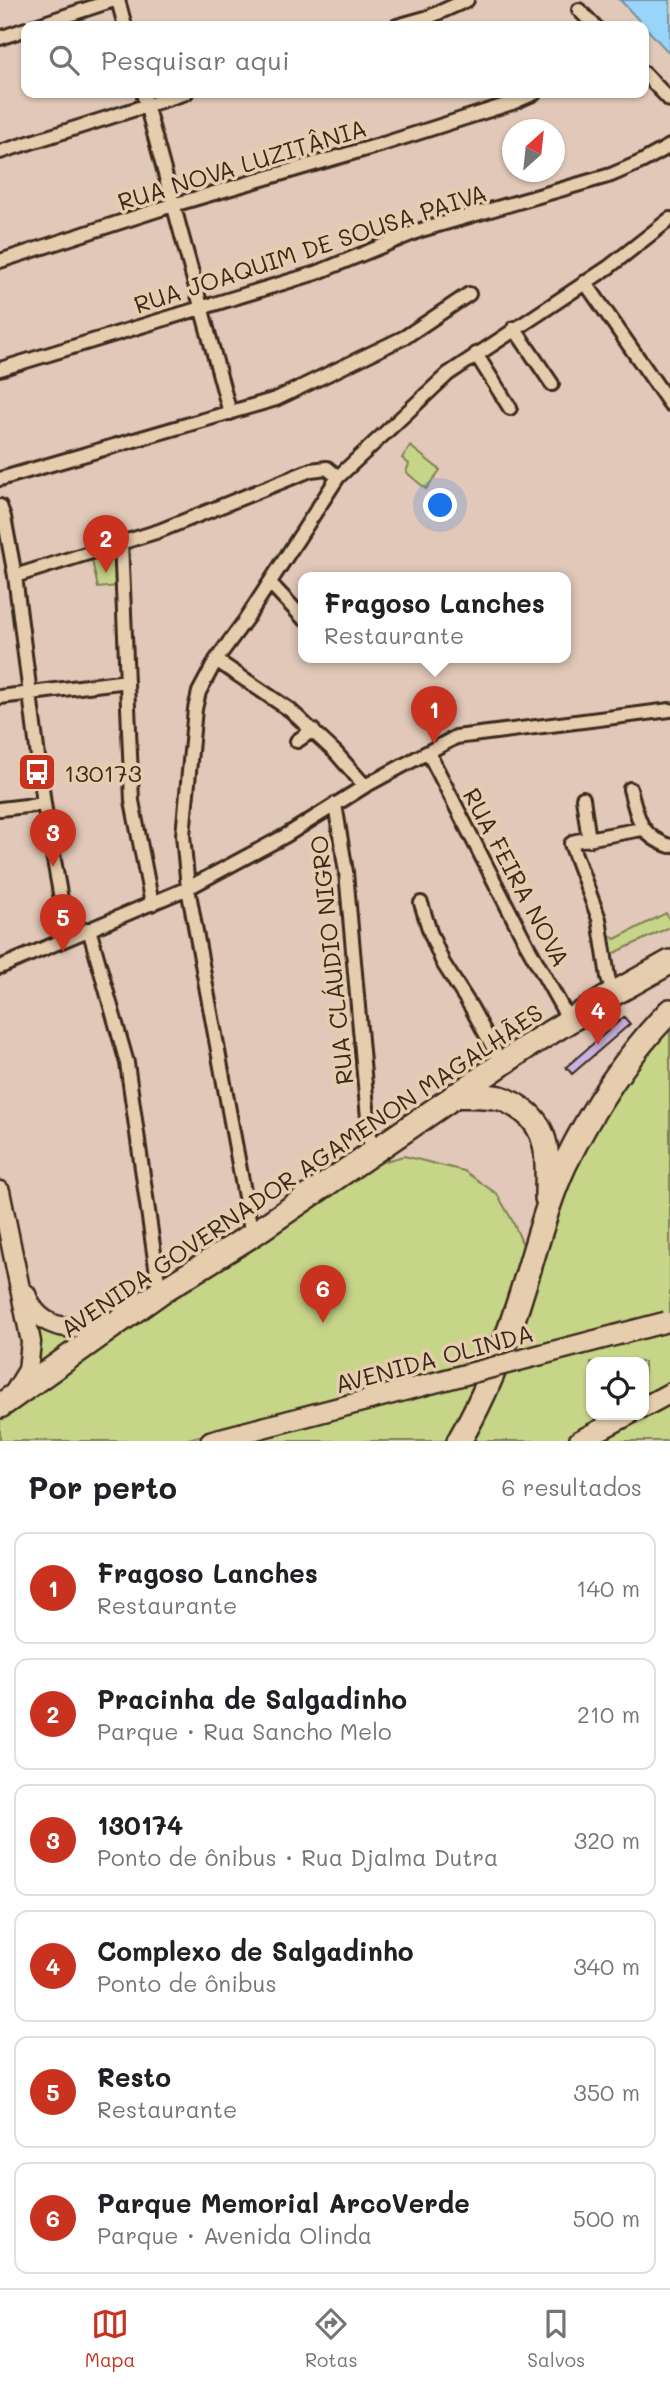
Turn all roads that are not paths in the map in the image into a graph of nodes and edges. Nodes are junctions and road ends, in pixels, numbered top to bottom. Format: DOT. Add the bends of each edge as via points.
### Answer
graph roads {
  1 [pos="116,0"];
  2 [pos="467,0"];
  3 [pos="579,10"];
  4 [pos="51,21"];
  5 [pos="123,21"];
  6 [pos="415,21"];
  7 [pos="590,21"];
  8 [pos="21,31"];
  9 [pos="0,38"];
  10 [pos="649,78"];
  11 [pos="524,98"];
  12 [pos="145,99"];
  13 [pos="670,100"];
  14 [pos="670,146"];
  15 [pos="0,152"];
  16 [pos="173,205"];
  17 [pos="670,219"];
  18 [pos="0,261"];
  19 [pos="585,282"];
  20 [pos="469,294"];
  21 [pos="201,308"];
  22 [pos="514,328"];
  23 [pos="477,354"];
  24 [pos="0,369"];
  25 [pos="552,384"];
  26 [pos="670,404"];
  27 [pos="510,408"];
  28 [pos="230,413"];
  29 [pos="338,477"];
  30 [pos="0,479"];
  31 [pos="0,506"];
  32 [pos="121,542"];
  33 [pos="15,576"];
  34 [pos="270,583"];
  35 [pos="298,613"];
  36 [pos="216,660"];
  37 [pos="127,681"];
  38 [pos="31,692"];
  39 [pos="0,697"];
  40 [pos="670,710"];
  41 [pos="313,730"];
  42 [pos="297,741"];
  43 [pos="428,752"];
  44 [pos="365,786"];
  45 [pos="630,789"];
  46 [pos="583,798"];
  47 [pos="44,804"];
  48 [pos="335,804"];
  49 [pos="0,809"];
  50 [pos="642,829"];
  51 [pos="589,840"];
  52 [pos="670,846"];
  53 [pos="188,888"];
  54 [pos="421,903"];
  55 [pos="152,904"];
  56 [pos="89,929"];
  57 [pos="68,938"];
  58 [pos="670,962"];
  59 [pos="0,967"];
  60 [pos="613,994"];
  61 [pos="670,1011"];
  62 [pos="570,1022"];
  63 [pos="502,1064"];
  64 [pos="456,1095"];
  65 [pos="371,1152"];
  66 [pos="1,1199"];
  67 [pos="547,1212"];
  68 [pos="252,1236"];
  69 [pos="15,1264"];
  70 [pos="162,1292"];
  71 [pos="125,1318"];
  72 [pos="668,1321"];
  73 [pos="670,1393"];
  74 [pos="4,1404"];
  75 [pos="649,1404"];
  76 [pos="619,1420"];
  77 [pos="211,1441"];
  78 [pos="459,1441"];
  79 [pos="579,1441"];
  1 -- 4 [label="street"];
  1 -- 5 [label="street"];
  2 -- 6 [label="street"];
  3 -- 7 [label="street"];
  8 -- 9 [label="street"];
  10 -- 13 [label="street"];
  11 -- 16 [label="street, RUA NOVA LUZITÂNIA"];
  12 -- 15 [label="street"];
  12 -- 16 [label="street"];
  14 -- 21 [label="street, RUA JOAQUIM DE SOUSA PAIVA" via="611,174 421,230 316,273"];
  16 -- 18 [label="street, RUA NOVA LUZITÂNIA"];
  16 -- 21 [label="street"];
  17 -- 19 [label="street"];
  19 -- 22 [label="street"];
  19 -- 26 [label="street"];
  20 -- 28 [label="street" via="405,337 276,399"];
  21 -- 24 [label="street, RUA JOAQUIM DE SOUSA PAIVA"];
  21 -- 28 [label="street"];
  22 -- 23 [label="street"];
  22 -- 25 [label="street"];
  23 -- 27 [label="street"];
  23 -- 29 [label="street" via="438,383"];
  28 -- 30 [label="street"];
  29 -- 32 [label="street" via="327,468 311,470"];
  29 -- 34 [label="street"];
  31 -- 33 [label="street"];
  32 -- 33 [label="street"];
  32 -- 37 [label="street"];
  33 -- 38 [label="street"];
  34 -- 35 [label="street"];
  34 -- 36 [label="street"];
  36 -- 41 [label="street"];
  36 -- 53 [label="street" via="195,709 183,835"];
  37 -- 38 [label="street"];
  37 -- 55 [label="street" via="132,801"];
  38 -- 39 [label="street"];
  38 -- 47 [label="street"];
  40 -- 43 [label="street" via="456,737"];
  41 -- 42 [label="street"];
  41 -- 44 [label="street"];
  43 -- 44 [label="street"];
  43 -- 62 [label="street, RUA FEIRA NOVA"];
  44 -- 48 [label="street"];
  45 -- 50 [label="street"];
  46 -- 51 [label="street"];
  47 -- 49 [label="street"];
  47 -- 57 [label="street"];
  48 -- 53 [label="street"];
  48 -- 65 [label="street, RUA CLÁUDIO NIGRO" via="346,872"];
  50 -- 51 [label="street"];
  50 -- 52 [label="street"];
  51 -- 60 [label="street" via="571,846 599,919"];
  53 -- 55 [label="street"];
  53 -- 68 [label="street"];
  54 -- 63 [label="street" via="443,963"];
  55 -- 56 [label="street"];
  56 -- 57 [label="street"];
  56 -- 70 [label="street" via="127,1062"];
  57 -- 59 [label="street"];
  58 -- 60 [label="highway, AVENIDA GOVERNADOR AGAMENON MAGALHÃES"];
  60 -- 62 [label="highway, AVENIDA GOVERNADOR AGAMENON MAGALHÃES"];
  61 -- 67 [label="highway" via="611,1083 565,1165"];
  62 -- 63 [label="highway, AVENIDA GOVERNADOR AGAMENON MAGALHÃES"];
  63 -- 64 [label="highway, AVENIDA GOVERNADOR AGAMENON MAGALHÃES"];
  64 -- 65 [label="highway, AVENIDA GOVERNADOR AGAMENON MAGALHÃES"];
  64 -- 67 [label="highway" via="501,1098 537,1123 547,1151"];
  65 -- 68 [label="highway, AVENIDA GOVERNADOR AGAMENON MAGALHÃES"];
  66 -- 69 [label="main road"];
  67 -- 78 [label="highway" via="489,1384"];
  68 -- 70 [label="highway, AVENIDA GOVERNADOR AGAMENON MAGALHÃES"];
  69 -- 71 [label="main road" via="29,1302 54,1324 86,1329"];
  69 -- 74 [label="main road" via="31,1342 30,1358 22,1382"];
  70 -- 71 [label="highway, AVENIDA GOVERNADOR AGAMENON MAGALHÃES"];
  71 -- 74 [label="highway, AVENIDA GOVERNADOR AGAMENON MAGALHÃES"];
  72 -- 77 [label="main road, AVENIDA OLINDA, bridge"];
  73 -- 75 [label="main road"];
  76 -- 79 [label="main road"];
}
